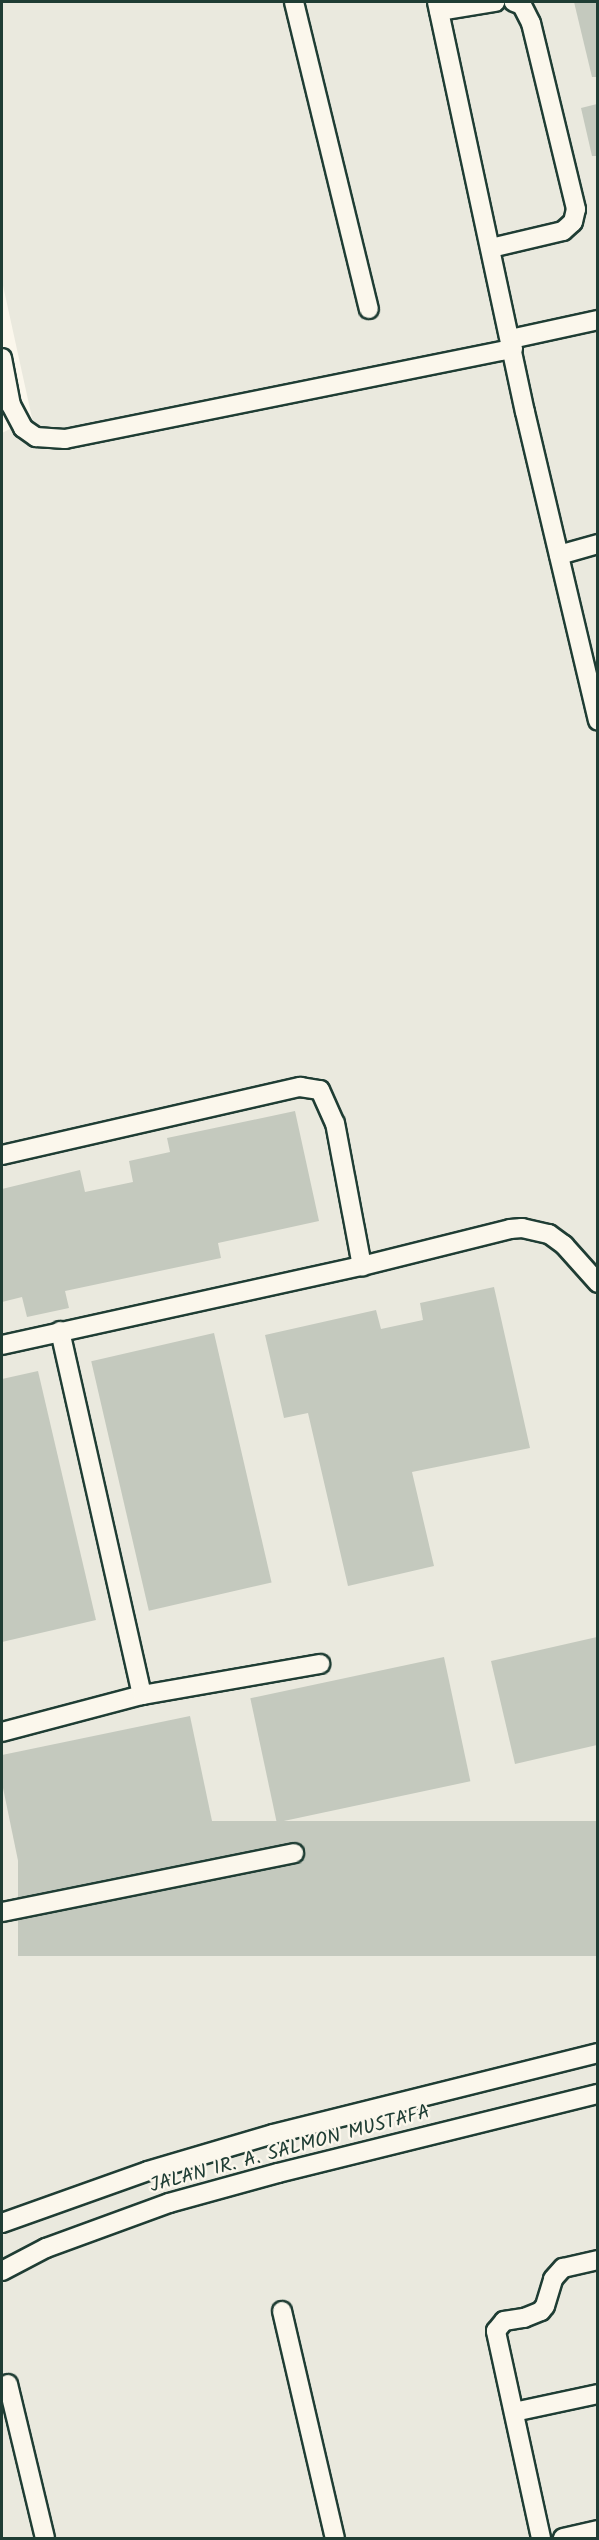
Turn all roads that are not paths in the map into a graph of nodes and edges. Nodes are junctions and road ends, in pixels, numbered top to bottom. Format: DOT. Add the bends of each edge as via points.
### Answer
graph roads {
  1 [pos="294,2"];
  2 [pos="495,2"];
  3 [pos="514,2"];
  4 [pos="438,6"];
  5 [pos="491,248"];
  6 [pos="369,309"];
  7 [pos="597,320"];
  8 [pos="512,344"];
  9 [pos="2,358"];
  10 [pos="597,544"];
  11 [pos="559,555"];
  12 [pos="597,720"];
  13 [pos="2,1155"];
  14 [pos="362,1266"];
  15 [pos="597,1283"];
  16 [pos="60,1331"];
  17 [pos="2,1345"];
  18 [pos="320,1664"];
  19 [pos="142,1695"];
  20 [pos="2,1732"];
  21 [pos="294,1853"];
  22 [pos="2,1912"];
  23 [pos="597,2054"];
  24 [pos="597,2094"];
  25 [pos="2,2223"];
  26 [pos="597,2260"];
  27 [pos="2,2271"];
  28 [pos="282,2311"];
  29 [pos="8,2384"];
  30 [pos="597,2394"];
  31 [pos="514,2412"];
  32 [pos="597,2530"];
  33 [pos="45,2538"];
  34 [pos="335,2538"];
  35 [pos="541,2538"];
  36 [pos="563,2538"];
  1 -- 6 [label="street"];
  2 -- 4 [label="street"];
  3 -- 5 [label="street" via="522,6 531,23 576,209 573,222 563,231"];
  4 -- 5 [label="street"];
  5 -- 8 [label="street"];
  7 -- 8 [label="street"];
  8 -- 9 [label="street" via="65,439 36,437 23,428 12,405"];
  8 -- 11 [label="street"];
  10 -- 11 [label="street"];
  11 -- 12 [label="street"];
  13 -- 14 [label="street" via="300,1087 320,1090 335,1123"];
  14 -- 15 [label="street" via="522,1228 549,1234 564,1245"];
  14 -- 16 [label="street"];
  16 -- 17 [label="street"];
  16 -- 19 [label="street"];
  18 -- 19 [label="street"];
  19 -- 20 [label="street"];
  21 -- 22 [label="street"];
  23 -- 25 [label="street, JALAN IR. A. SALMON MUSTAFA" via="273,2134 148,2171"];
  24 -- 27 [label="street, JALAN IR. A. SALMON MUSTAFA" via="168,2203 46,2248"];
  26 -- 31 [label="street" via="562,2268 541,2311 498,2325 496,2331"];
  28 -- 34 [label="street"];
  29 -- 33 [label="street"];
  30 -- 31 [label="street"];
  31 -- 35 [label="street"];
  32 -- 36 [label="street"];
}
